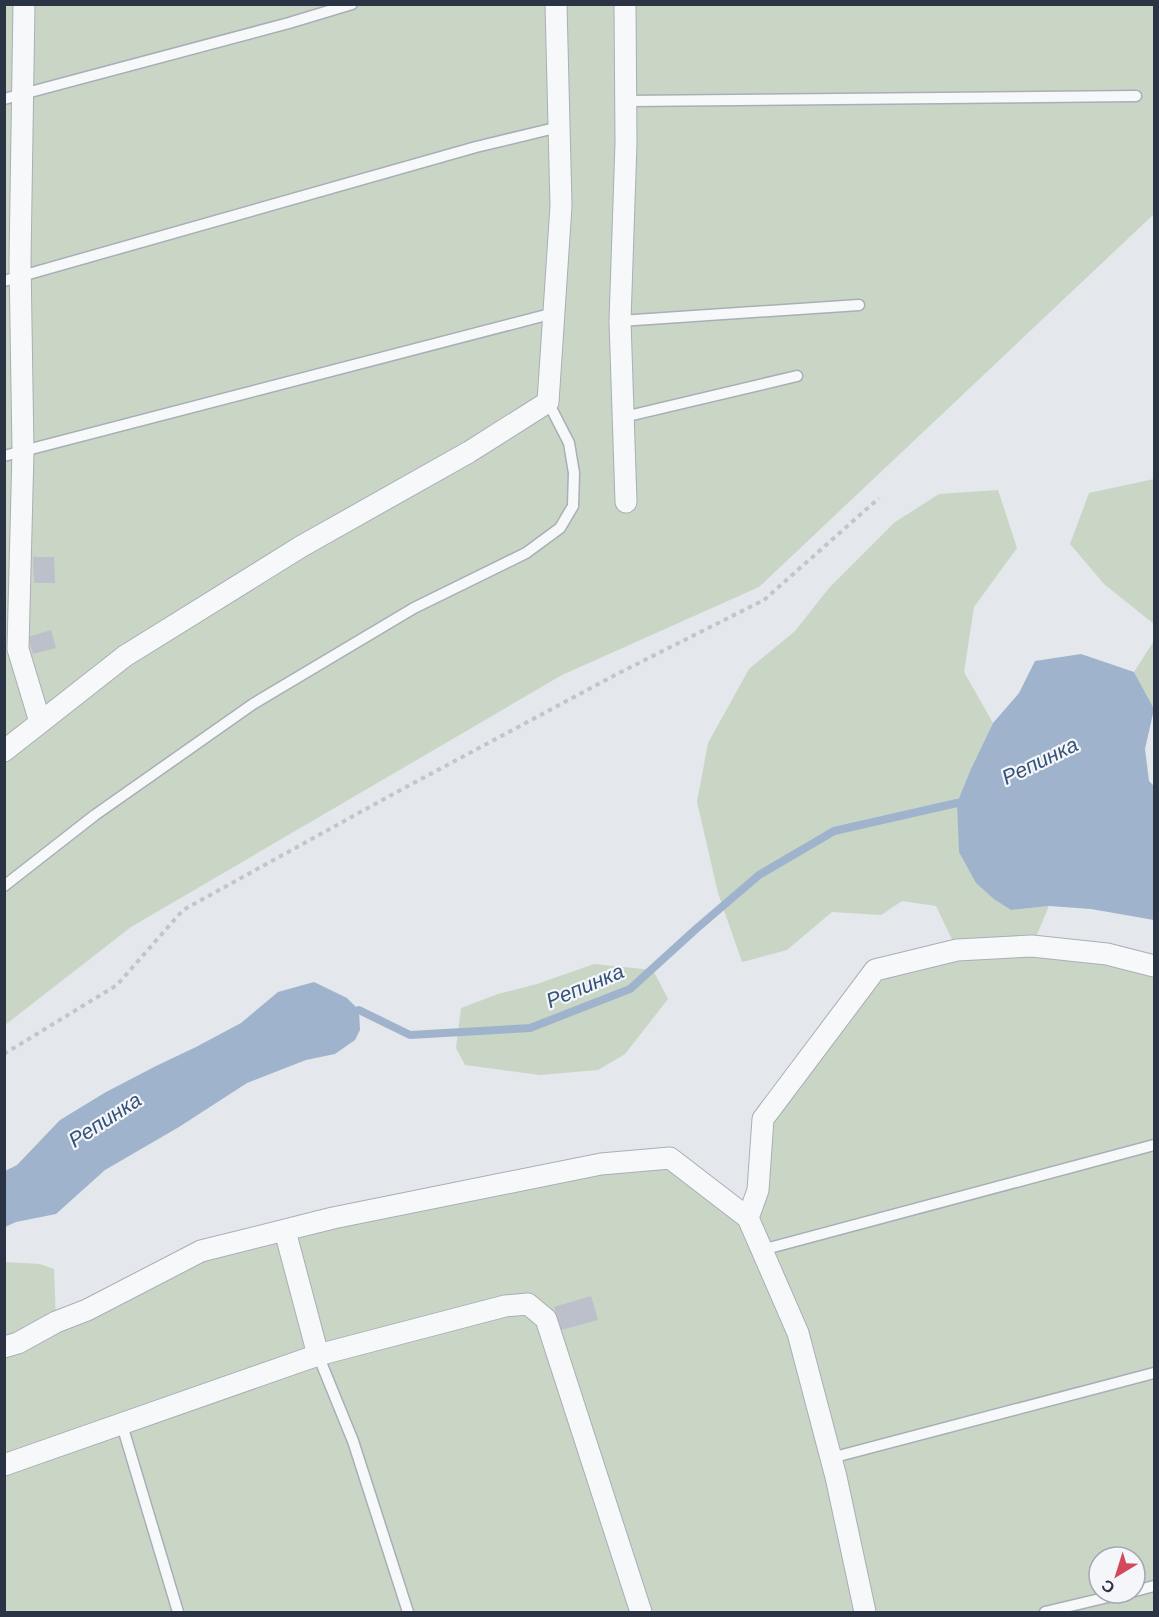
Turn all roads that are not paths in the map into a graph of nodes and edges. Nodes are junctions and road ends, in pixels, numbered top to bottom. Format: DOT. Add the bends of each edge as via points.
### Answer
graph roads {
  1 [pos="24,4"];
  2 [pos="352,4"];
  3 [pos="556,4"];
  4 [pos="625,4"];
  5 [pos="14,96"];
  6 [pos="1136,96"];
  7 [pos="626,101"];
  8 [pos="559,127"];
  9 [pos="12,279"];
  10 [pos="859,304"];
  11 [pos="554,313"];
  12 [pos="620,321"];
  13 [pos="798,376"];
  14 [pos="548,402"];
  15 [pos="624,417"];
  16 [pos="14,454"];
  17 [pos="627,502"];
  18 [pos="40,723"];
  19 [pos="4,751"];
  20 [pos="4,886"];
  21 [pos="1155,966"];
  22 [pos="1155,1145"];
  23 [pos="748,1218"];
  24 [pos="285,1231"];
  25 [pos="762,1250"];
  26 [pos="4,1347"];
  27 [pos="318,1355"];
  28 [pos="1155,1373"];
  29 [pos="122,1425"];
  30 [pos="831,1458"];
  31 [pos="4,1466"];
  32 [pos="1087,1602"];
  33 [pos="178,1612"];
  34 [pos="408,1612"];
  35 [pos="641,1612"];
  36 [pos="865,1612"];
  37 [pos="1045,1612"];
  1 -- 5 [label="street"];
  2 -- 5 [label="lane"];
  3 -- 8 [label="street"];
  4 -- 7 [label="street"];
  5 -- 9 [label="street"];
  6 -- 7 [label="lane"];
  7 -- 12 [label="street"];
  8 -- 9 [label="lane"];
  8 -- 11 [label="street" via="561,206"];
  9 -- 16 [label="street"];
  10 -- 12 [label="lane"];
  11 -- 14 [label="street"];
  11 -- 16 [label="lane"];
  12 -- 15 [label="street"];
  13 -- 15 [label="lane"];
  14 -- 18 [label="street" via="469,452 302,546 125,656"];
  14 -- 20 [label="lane" via="569,443 574,473 573,506 560,528 526,553 414,608 253,704 95,815"];
  15 -- 17 [label="street"];
  16 -- 18 [label="street" via="18,649"];
  18 -- 19 [label="street"];
  21 -- 23 [label="street" via="1107,954 1032,946 957,950 875,970 763,1119 758,1190"];
  22 -- 25 [label="lane"];
  23 -- 24 [label="street" via="670,1158 601,1164"];
  23 -- 25 [label="street"];
  24 -- 26 [label="street" via="201,1251 87,1310"];
  24 -- 27 [label="street"];
  25 -- 30 [label="street" via="798,1333"];
  27 -- 29 [label="street"];
  27 -- 34 [label="lane" via="353,1441"];
  27 -- 35 [label="street" via="505,1306 528,1304 546,1319"];
  28 -- 30 [label="lane"];
  29 -- 31 [label="street"];
  29 -- 33 [label="lane"];
  30 -- 36 [label="street"];
  32 -- 37 [label="lane"];
}
